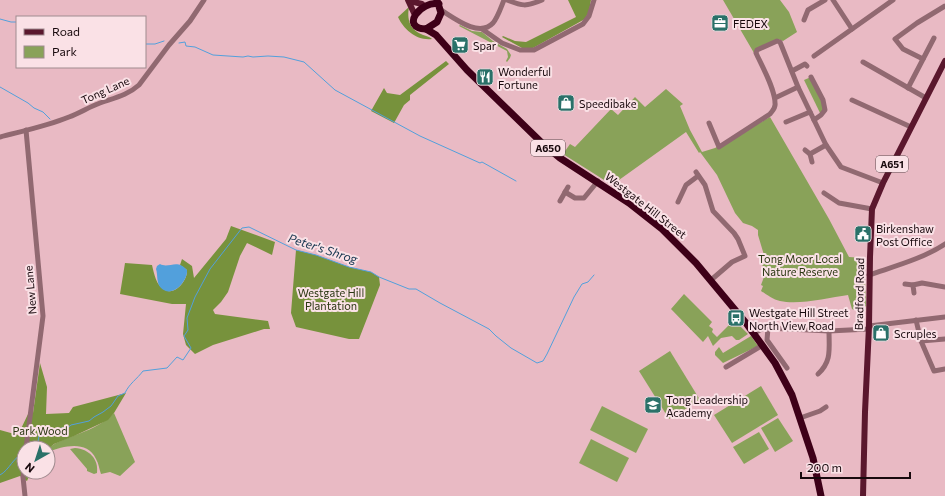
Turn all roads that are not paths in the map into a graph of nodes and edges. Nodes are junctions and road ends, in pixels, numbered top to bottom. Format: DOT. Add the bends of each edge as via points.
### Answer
graph roads {
  1 [pos="204,0"];
  2 [pos="409,0"];
  3 [pos="504,0"];
  4 [pos="507,0"];
  5 [pos="542,0"];
  6 [pos="594,0"];
  7 [pos="825,0"];
  8 [pos="833,0"];
  9 [pos="893,0"];
  10 [pos="426,2"];
  11 [pos="439,5"];
  12 [pos="945,6"];
  13 [pos="414,13"];
  14 [pos="452,17"];
  15 [pos="804,20"];
  16 [pos="438,21"];
  17 [pos="489,26"];
  18 [pos="426,29"];
  19 [pos="482,29"];
  20 [pos="852,29"];
  21 [pos="436,35"];
  22 [pos="495,38"];
  23 [pos="931,40"];
  24 [pos="814,56"];
  25 [pos="923,58"];
  26 [pos="945,61"];
  27 [pos="866,62"];
  28 [pos="807,66"];
  29 [pos="792,71"];
  30 [pos="810,77"];
  31 [pos="798,87"];
  32 [pos="908,88"];
  33 [pos="777,97"];
  34 [pos="926,98"];
  35 [pos="852,100"];
  36 [pos="810,112"];
  37 [pos="814,120"];
  38 [pos="786,122"];
  39 [pos="709,123"];
  40 [pos="911,127"];
  41 [pos="26,130"];
  42 [pos="0,137"];
  43 [pos="826,145"];
  44 [pos="805,150"];
  45 [pos="810,154"];
  46 [pos="812,162"];
  47 [pos="598,181"];
  48 [pos="883,183"];
  49 [pos="568,187"];
  50 [pos="564,192"];
  51 [pos="824,193"];
  52 [pos="560,201"];
  53 [pos="678,202"];
  54 [pos="872,209"];
  55 [pos="945,244"];
  56 [pos="745,256"];
  57 [pos="747,263"];
  58 [pos="869,276"];
  59 [pos="711,280"];
  60 [pos="905,284"];
  61 [pos="913,285"];
  62 [pos="945,287"];
  63 [pos="914,293"];
  64 [pos="945,317"];
  65 [pos="916,320"];
  66 [pos="768,328"];
  67 [pos="869,328"];
  68 [pos="829,331"];
  69 [pos="754,333"];
  70 [pos="945,339"];
  71 [pos="921,341"];
  72 [pos="764,345"];
  73 [pos="726,367"];
  74 [pos="787,368"];
  75 [pos="945,369"];
  76 [pos="818,374"];
  77 [pos="826,407"];
  78 [pos="800,418"];
  79 [pos="27,440"];
  80 [pos="23,480"];
  81 [pos="25,496"];
  82 [pos="821,496"];
  83 [pos="863,496"];
  1 -- 41 [label="street, Tong Lane" via="134,90 69,117"];
  2 -- 10 [label="main road"];
  2 -- 13 [label="main road"];
  3 -- 17 [label="street" via="496,18"];
  4 -- 5 [label="street" via="526,6"];
  6 -- 22 [label="street" via="589,16 582,24 534,50 520,50"];
  7 -- 15 [label="street" via="808,10"];
  8 -- 20 [label="street"];
  9 -- 20 [label="street"];
  10 -- 11 [label="highway" via="433,1"];
  10 -- 13 [label="highway"];
  11 -- 14 [label="street"];
  11 -- 16 [label="highway"];
  12 -- 25 [label="street" via="893,41 903,49"];
  13 -- 18 [label="highway, A650" via="413,20 417,26"];
  14 -- 16 [label="street"];
  14 -- 19 [label="street" via="471,27"];
  16 -- 18 [label="highway"];
  16 -- 21 [label="highway"];
  17 -- 19 [label="street"];
  17 -- 22 [label="street"];
  18 -- 21 [label="highway, Westgate Hill Street / A650"];
  19 -- 22 [label="street"];
  20 -- 24 [label="street" via="826,51"];
  21 -- 47 [label="highway, Westgate Hill Street / A650" via="479,83 542,143 560,158"];
  23 -- 25 [label="street"];
  25 -- 32 [label="street"];
  26 -- 34 [label="main road, Bradford Road / A651"];
  27 -- 32 [label="street"];
  28 -- 29 [label="street" via="806,64"];
  29 -- 31 [label="street"];
  29 -- 39 [label="street" via="780,42 758,50 756,53 776,103 774,109 719,147"];
  30 -- 37 [label="street" via="823,100 825,110"];
  31 -- 33 [label="street"];
  31 -- 36 [label="street"];
  32 -- 34 [label="street"];
  34 -- 40 [label="main road, Bradford Road / A651"];
  35 -- 40 [label="street"];
  36 -- 37 [label="street"];
  36 -- 38 [label="street"];
  37 -- 43 [label="street"];
  40 -- 48 [label="main road, Bradford Road / A651"];
  41 -- 42 [label="street, Tong Lane"];
  41 -- 79 [label="street, New Lane" via="43,316"];
  43 -- 45 [label="street"];
  43 -- 48 [label="street" via="841,167"];
  44 -- 45 [label="street"];
  45 -- 46 [label="street"];
  47 -- 50 [label="street" via="584,198 575,198"];
  47 -- 59 [label="highway, Westgate Hill Street / A650" via="662,229 688,253"];
  48 -- 54 [label="main road, Bradford Road / A651"];
  49 -- 50 [label="street"];
  50 -- 52 [label="street"];
  51 -- 54 [label="street" via="839,203"];
  53 -- 56 [label="street" via="686,185 697,174 706,187 713,211 736,236"];
  54 -- 58 [label="main road, Bradford Road / A651"];
  55 -- 58 [label="street" via="914,260"];
  56 -- 57 [label="street"];
  56 -- 59 [label="street" via="732,262"];
  58 -- 67 [label="main road, Bradford Road / A651"];
  59 -- 69 [label="highway, Westgate Hill Street / A650"];
  60 -- 61 [label="street"];
  61 -- 62 [label="street" via="922,283"];
  61 -- 63 [label="street"];
  64 -- 65 [label="street"];
  65 -- 67 [label="street"];
  65 -- 71 [label="street"];
  66 -- 68 [label="street"];
  66 -- 69 [label="street"];
  66 -- 74 [label="street" via="767,340"];
  67 -- 68 [label="street"];
  67 -- 83 [label="main road, Bradford Road / A651"];
  68 -- 76 [label="street" via="828,360"];
  69 -- 72 [label="highway, Westgate Hill Street / A650"];
  70 -- 71 [label="street"];
  71 -- 75 [label="street" via="934,371"];
  72 -- 73 [label="street"];
  72 -- 78 [label="highway, Westgate Hill Street / A650" via="792,394"];
  77 -- 78 [label="street"];
  78 -- 82 [label="highway, Westgate Hill Street / A650"];
  80 -- 81 [label="street"];
}
